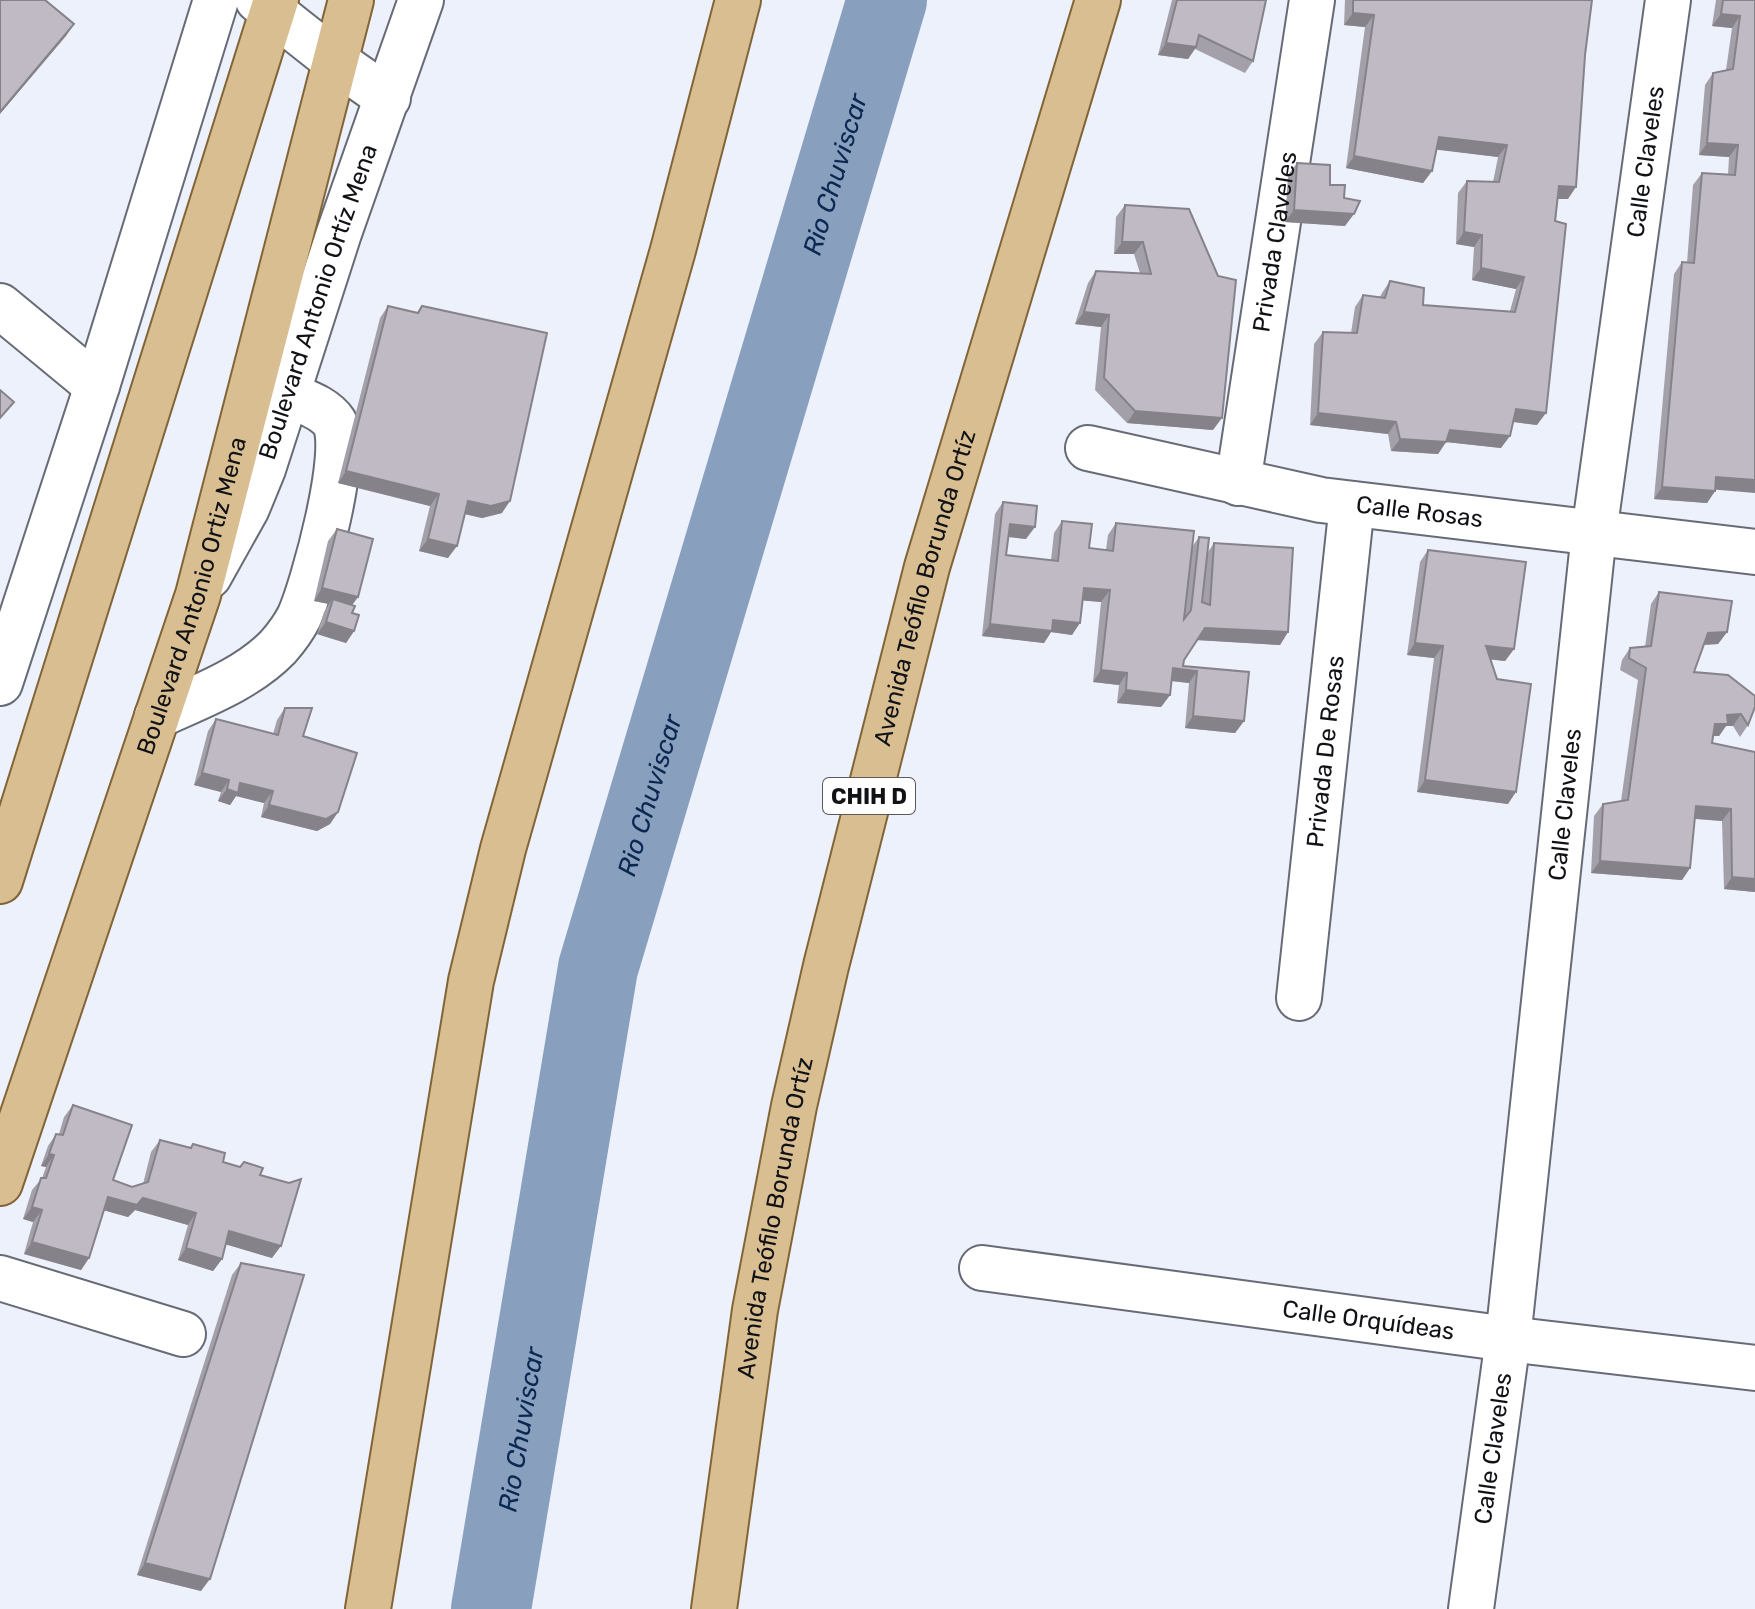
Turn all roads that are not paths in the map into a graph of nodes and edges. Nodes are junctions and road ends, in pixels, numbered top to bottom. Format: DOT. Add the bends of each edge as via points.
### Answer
graph roads {
  1 [pos="216,0"];
  2 [pos="351,0"];
  3 [pos="421,0"];
  4 [pos="738,0"];
  5 [pos="1098,0"];
  6 [pos="1312,0"];
  7 [pos="1668,0"];
  8 [pos="269,4"];
  9 [pos="335,61"];
  10 [pos="388,98"];
  11 [pos="0,306"];
  12 [pos="97,386"];
  13 [pos="287,394"];
  14 [pos="1088,448"];
  15 [pos="1238,483"];
  16 [pos="1352,504"];
  17 [pos="1594,533"];
  18 [pos="1755,552"];
  19 [pos="198,595"];
  20 [pos="0,683"];
  21 [pos="157,716"];
  22 [pos="0,881"];
  23 [pos="1299,998"];
  24 [pos="0,1183"];
  25 [pos="982,1268"];
  26 [pos="0,1278"];
  27 [pos="183,1334"];
  28 [pos="1508,1339"];
  29 [pos="1755,1368"];
  30 [pos="368,1609"];
  31 [pos="714,1609"];
  32 [pos="1471,1609"];
  1 -- 12 [label="street"];
  2 -- 9 [label="main road, Boulevard Antonio Ortiz Mena"];
  3 -- 10 [label="street, Boulevard Antonio Ortíz Mena"];
  4 -- 30 [label="main road" via="471,981"];
  5 -- 31 [label="main road, Avenida Teófilo Borunda Ortíz / CHIH D" via="927,567 826,966 755,1310"];
  6 -- 15 [label="street, Privada Claveles"];
  7 -- 17 [label="street, Calle Claveles"];
  8 -- 9 [label="street"];
  8 -- 22 [label="main road"];
  9 -- 10 [label="street"];
  9 -- 19 [label="main road, Boulevard Antonio Ortiz Mena"];
  10 -- 13 [label="street, Boulevard Antonio Ortíz Mena"];
  11 -- 12 [label="street"];
  12 -- 20 [label="street"];
  13 -- 19 [label="street, Boulevard Antonio Ortíz Mena" via="247,508"];
  13 -- 21 [label="street" via="320,410 334,423 339,441 318,560 298,618 258,665"];
  14 -- 15 [label="street, Calle Rosas"];
  15 -- 16 [label="street, Calle Rosas"];
  16 -- 17 [label="street, Calle Rosas"];
  16 -- 23 [label="street, Privada De Rosas"];
  17 -- 18 [label="street, Calle Rosas"];
  17 -- 28 [label="street, Calle Claveles"];
  19 -- 21 [label="main road, Boulevard Antonio Ortiz Mena"];
  21 -- 24 [label="main road, Boulevard Antonio Ortiz Mena"];
  25 -- 28 [label="street, Calle Orquídeas"];
  26 -- 27 [label="street"];
  28 -- 29 [label="street, Calle Orquídeas"];
  28 -- 32 [label="street, Calle Claveles"];
}
